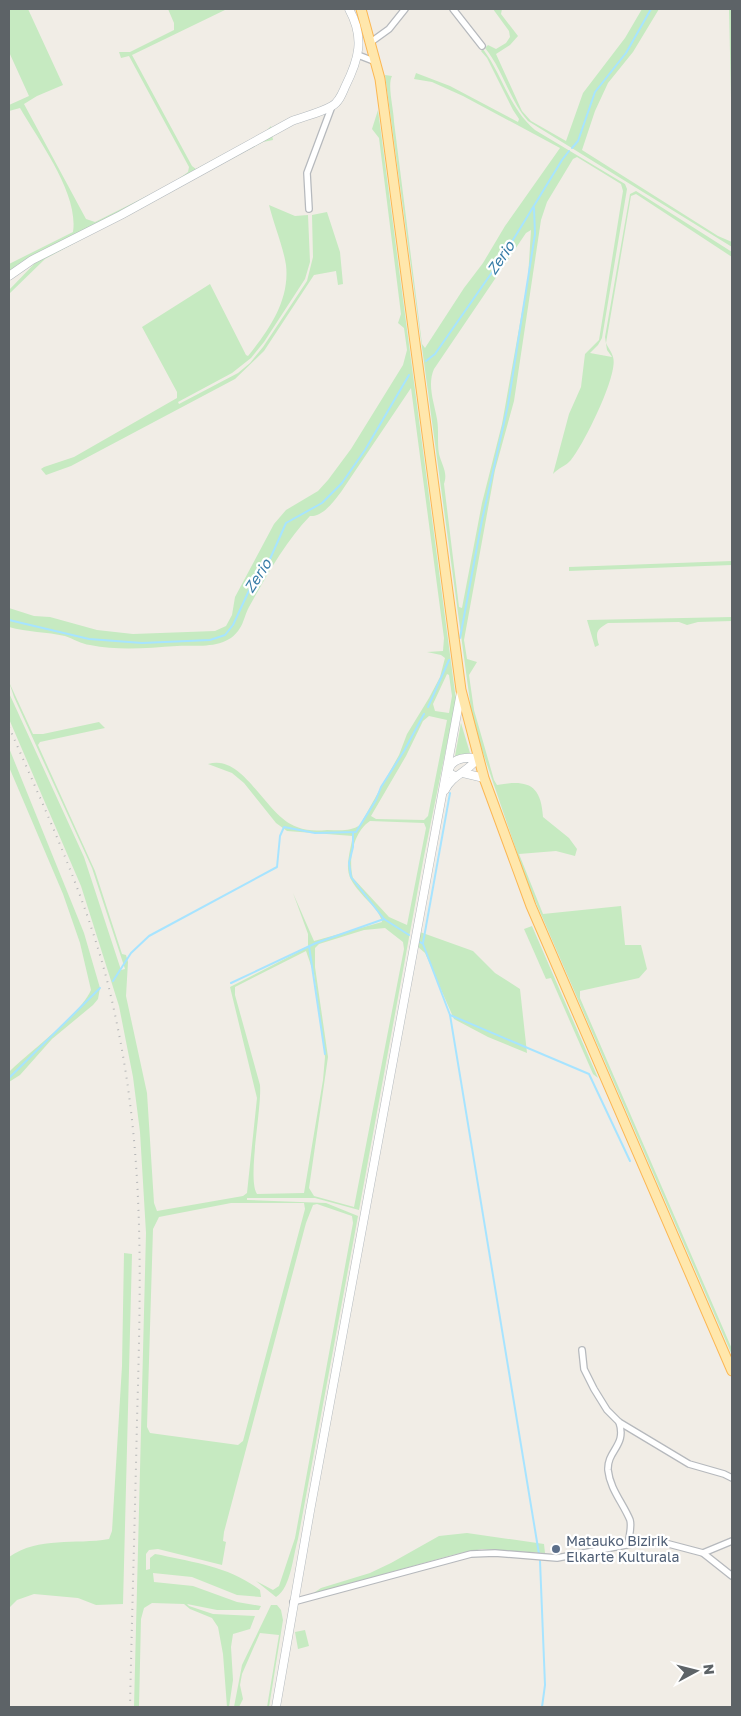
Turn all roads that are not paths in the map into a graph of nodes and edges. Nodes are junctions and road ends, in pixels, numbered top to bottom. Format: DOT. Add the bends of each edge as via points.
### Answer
graph roads {
  1 [pos="350,9"];
  2 [pos="361,9"];
  3 [pos="406,9"];
  4 [pos="453,9"];
  5 [pos="371,42"];
  6 [pos="482,46"];
  7 [pos="358,55"];
  8 [pos="376,62"];
  9 [pos="332,106"];
  10 [pos="309,209"];
  11 [pos="9,276"];
  12 [pos="461,690"];
  13 [pos="478,758"];
  14 [pos="447,769"];
  15 [pos="463,773"];
  16 [pos="454,776"];
  17 [pos="484,778"];
  18 [pos="441,799"];
  19 [pos="582,1350"];
  20 [pos="732,1371"];
  21 [pos="619,1422"];
  22 [pos="732,1478"];
  23 [pos="732,1541"];
  24 [pos="628,1544"];
  25 [pos="703,1552"];
  26 [pos="732,1576"];
  27 [pos="294,1602"];
  28 [pos="276,1707"];
  1 -- 7 [label="street" via="357,31"];
  2 -- 5 [label="main road"];
  3 -- 5 [label="street" via="389,29"];
  4 -- 6 [label="street"];
  5 -- 8 [label="main road"];
  7 -- 8 [label="street"];
  7 -- 9 [label="street" via="342,94"];
  8 -- 12 [label="main road"];
  9 -- 10 [label="street" via="306,173"];
  9 -- 11 [label="street" via="292,121 32,260"];
  12 -- 13 [label="main road"];
  12 -- 14 [label="street"];
  13 -- 14 [label="street" via="466,757"];
  13 -- 15 [label="street"];
  13 -- 17 [label="main road"];
  14 -- 16 [label="street"];
  14 -- 18 [label="street"];
  15 -- 16 [label="street"];
  15 -- 17 [label="street"];
  16 -- 18 [label="street"];
  17 -- 20 [label="main road" via="531,906"];
  18 -- 27 [label="street"];
  19 -- 21 [label="street" via="584,1369 594,1390"];
  21 -- 22 [label="street" via="689,1464"];
  21 -- 24 [label="street" via="623,1432 620,1443 608,1461 612,1486 630,1522"];
  23 -- 25 [label="street"];
  24 -- 25 [label="street" via="665,1543"];
  24 -- 27 [label="street" via="556,1558 495,1552 471,1554"];
  25 -- 26 [label="street"];
  27 -- 28 [label="street"];
}
